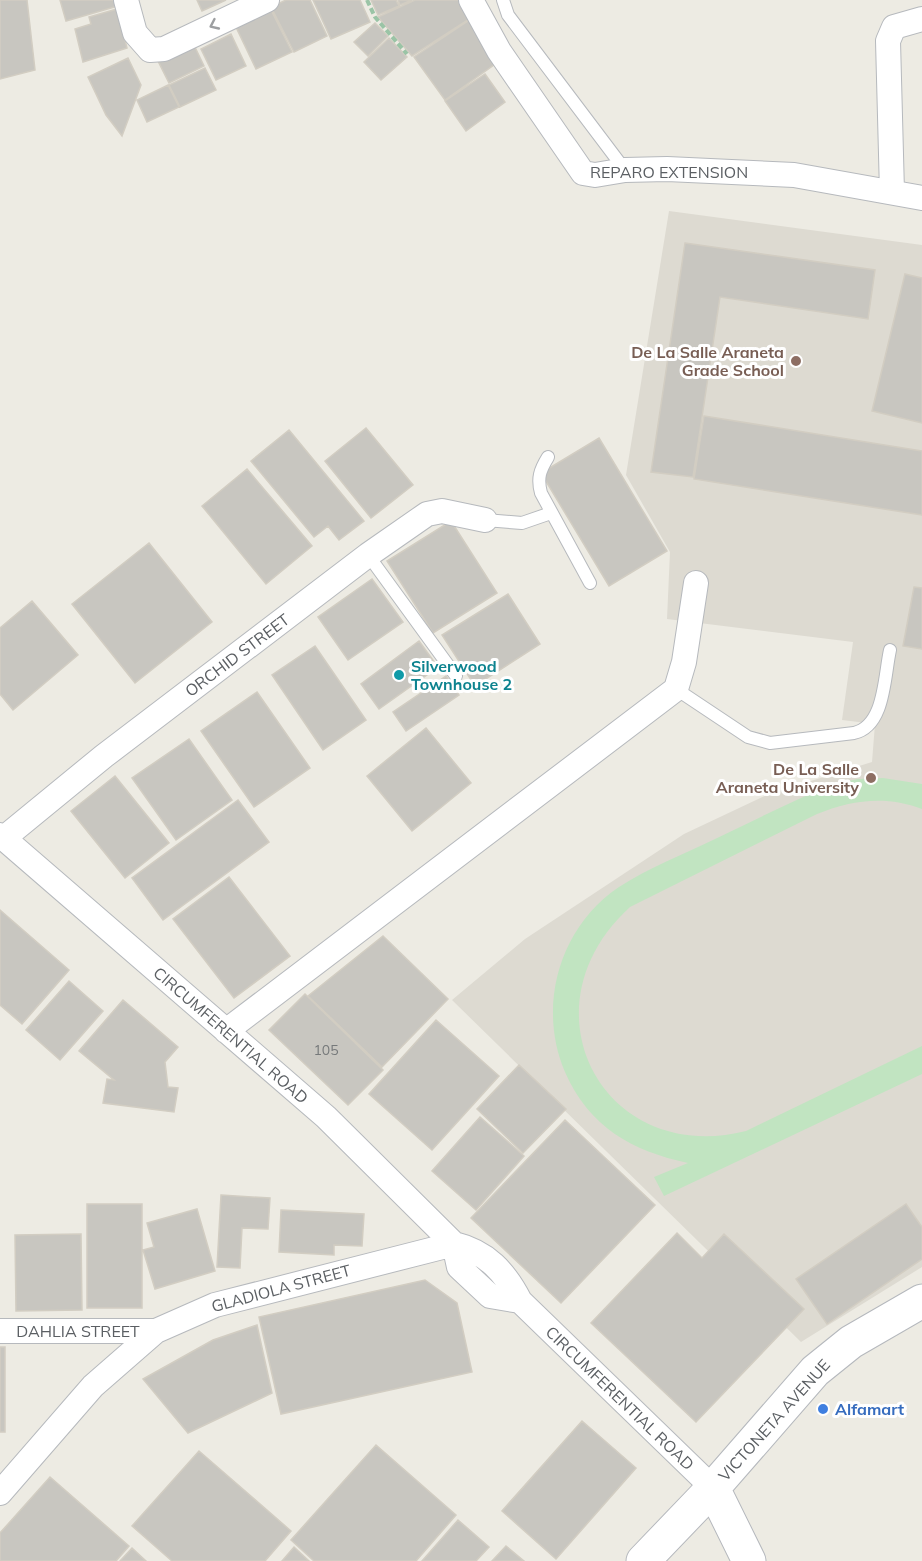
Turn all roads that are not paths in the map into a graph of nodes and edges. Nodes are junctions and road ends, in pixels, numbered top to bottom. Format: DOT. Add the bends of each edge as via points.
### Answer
graph roads {
  1 [pos="126,0"];
  2 [pos="267,0"];
  3 [pos="471,0"];
  4 [pos="503,0"];
  5 [pos="922,19"];
  6 [pos="625,170"];
  7 [pos="912,194"];
  8 [pos="548,457"];
  9 [pos="551,513"];
  10 [pos="485,520"];
  11 [pos="368,555"];
  12 [pos="590,583"];
  13 [pos="696,583"];
  14 [pos="890,650"];
  15 [pos="456,676"];
  16 [pos="676,689"];
  17 [pos="2,837"];
  18 [pos="226,1030"];
  19 [pos="454,1244"];
  20 [pos="922,1301"];
  21 [pos="0,1331"];
  22 [pos="156,1331"];
  23 [pos="713,1488"];
  24 [pos="0,1493"];
  25 [pos="643,1561"];
  26 [pos="749,1561"];
  2 -- 1 [label="street, one-way" via="164,49 150,50 135,33"];
  3 -- 6 [label="street, REPARO EXTENSION" via="499,51 583,172 595,175"];
  4 -- 6 [label="lane" via="508,15"];
  5 -- 7 [label="street" via="894,27 888,37"];
  6 -- 7 [label="street, REPARO EXTENSION" via="794,175"];
  8 -- 9 [label="lane" via="538,480"];
  9 -- 10 [label="lane" via="522,523"];
  9 -- 12 [label="lane"];
  10 -- 11 [label="street, ORCHID STREET" via="442,511 427,514"];
  11 -- 15 [label="lane"];
  11 -- 17 [label="street, ORCHID STREET"];
  13 -- 16 [label="street"];
  14 -- 16 [label="lane" via="875,719 866,730 854,733 770,743 748,738"];
  16 -- 18 [label="street"];
  17 -- 18 [label="street, CIRCUMFERENTIAL ROAD"];
  18 -- 19 [label="street, CIRCUMFERENTIAL ROAD" via="326,1117"];
  19 -- 22 [label="street, GLADIOLA STREET" via="215,1305"];
  19 -- 23 [label="street, CIRCUMFERENTIAL ROAD" via="459,1267 490,1296 520,1301"];
  20 -- 23 [label="main road, VICTONETA AVENUE" via="851,1342 815,1371"];
  21 -- 22 [label="street, DAHLIA STREET"];
  22 -- 24 [label="street, GLADIOLA STREET" via="93,1386"];
  23 -- 25 [label="main road, VICTONETA AVENUE"];
  23 -- 26 [label="main road, CIRCUMFERENTIAL ROAD"];
}
